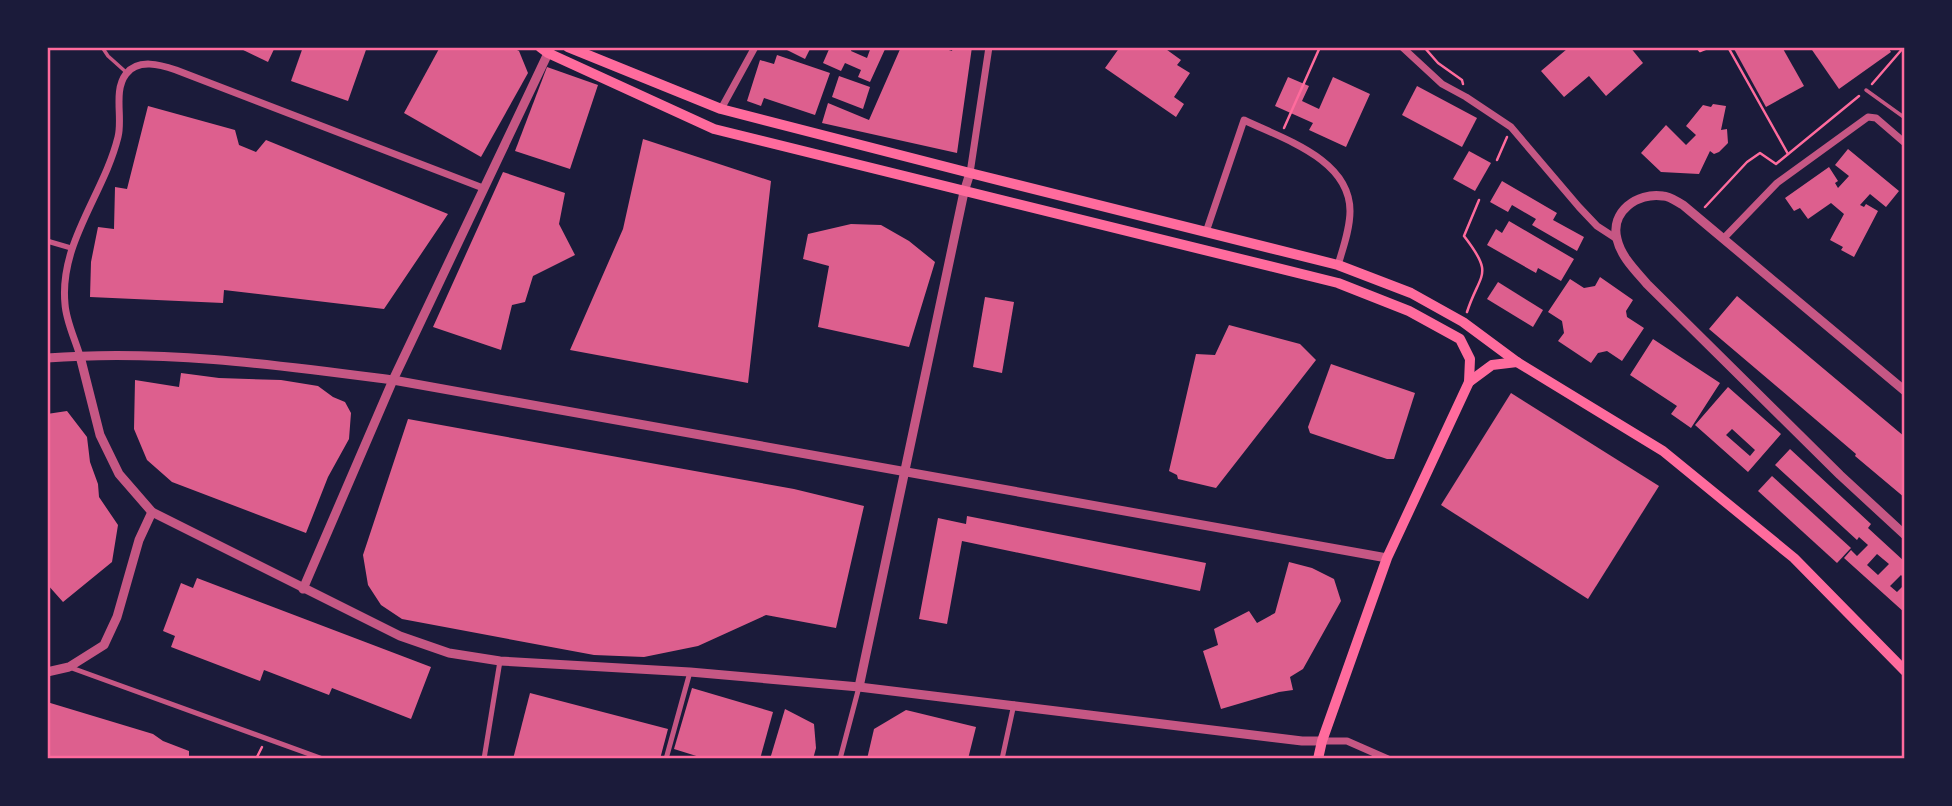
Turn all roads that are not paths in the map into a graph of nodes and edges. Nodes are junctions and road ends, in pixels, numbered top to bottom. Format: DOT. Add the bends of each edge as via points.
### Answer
graph roads {
  1 [pos="102,47"];
  2 [pos="568,47"];
  3 [pos="755,47"];
  4 [pos="989,47"];
  5 [pos="1402,47"];
  6 [pos="547,49"];
  7 [pos="127,73"];
  8 [pos="1866,90"];
  9 [pos="722,109"];
  10 [pos="1905,118"];
  11 [pos="1905,143"];
  12 [pos="970,173"];
  13 [pos="483,188"];
  14 [pos="964,192"];
  15 [pos="1206,232"];
  16 [pos="1617,239"];
  17 [pos="1723,239"];
  18 [pos="47,241"];
  19 [pos="71,248"];
  20 [pos="1338,265"];
  21 [pos="80,356"];
  22 [pos="47,358"];
  23 [pos="1517,362"];
  24 [pos="393,380"];
  25 [pos="1469,382"];
  26 [pos="1905,391"];
  27 [pos="904,471"];
  28 [pos="152,512"];
  29 [pos="1905,535"];
  30 [pos="1387,558"];
  31 [pos="303,589"];
  32 [pos="500,661"];
  33 [pos="69,667"];
  34 [pos="1905,670"];
  35 [pos="47,672"];
  36 [pos="690,672"];
  37 [pos="859,687"];
  38 [pos="1014,705"];
  39 [pos="1322,741"];
  40 [pos="323,759"];
  41 [pos="484,759"];
  42 [pos="666,759"];
  43 [pos="840,759"];
  44 [pos="1002,759"];
  45 [pos="1318,759"];
  46 [pos="1388,759"];
  1 -- 7 [label="lane"];
  2 -- 9 [label="main road"];
  3 -- 9 [label="street"];
  4 -- 12 [label="street"];
  5 -- 16 [label="street" via="1442,84 1511,127 1578,207"];
  6 -- 13 [label="street"];
  6 -- 14 [label="main road" via="714,129"];
  7 -- 13 [label="street" via="142,65 158,64"];
  7 -- 19 [label="street" via="121,85 119,134"];
  8 -- 10 [label="lane"];
  9 -- 12 [label="main road"];
  11 -- 17 [label="street" via="1876,118 1868,117 1777,183"];
  12 -- 14 [label="street"];
  12 -- 15 [label="main road"];
  13 -- 24 [label="street"];
  14 -- 25 [label="main road" via="1338,283 1409,311 1460,340 1470,359"];
  14 -- 27 [label="street"];
  15 -- 20 [label="main road"];
  15 -- 20 [label="street" via="1244,120 1328,164 1339,175 1350,210"];
  16 -- 17 [label="street" via="1615,222 1625,208 1641,197 1664,195"];
  16 -- 29 [label="street" via="1623,255 1647,284"];
  17 -- 26 [label="street"];
  18 -- 19 [label="street"];
  19 -- 21 [label="street" via="65,271 65,305"];
  20 -- 23 [label="main road" via="1412,293 1463,322"];
  21 -- 22 [label="street"];
  21 -- 24 [label="street" via="132,354 253,362"];
  21 -- 28 [label="street" via="100,435 119,474"];
  23 -- 25 [label="main road" via="1492,365"];
  23 -- 34 [label="main road" via="1662,451 1794,558"];
  24 -- 27 [label="street"];
  24 -- 31 [label="street"];
  25 -- 30 [label="main road"];
  27 -- 30 [label="street"];
  27 -- 37 [label="street"];
  28 -- 31 [label="street"];
  28 -- 33 [label="street" via="104,645"];
  30 -- 39 [label="main road"];
  31 -- 32 [label="street" via="400,636 449,653"];
  32 -- 36 [label="street"];
  32 -- 41 [label="street"];
  33 -- 35 [label="street"];
  33 -- 40 [label="street"];
  36 -- 37 [label="street"];
  36 -- 42 [label="street"];
  37 -- 38 [label="street"];
  37 -- 43 [label="street"];
  38 -- 39 [label="street"];
  38 -- 44 [label="street"];
  39 -- 45 [label="main road"];
  39 -- 46 [label="street" via="1347,741"];
}
